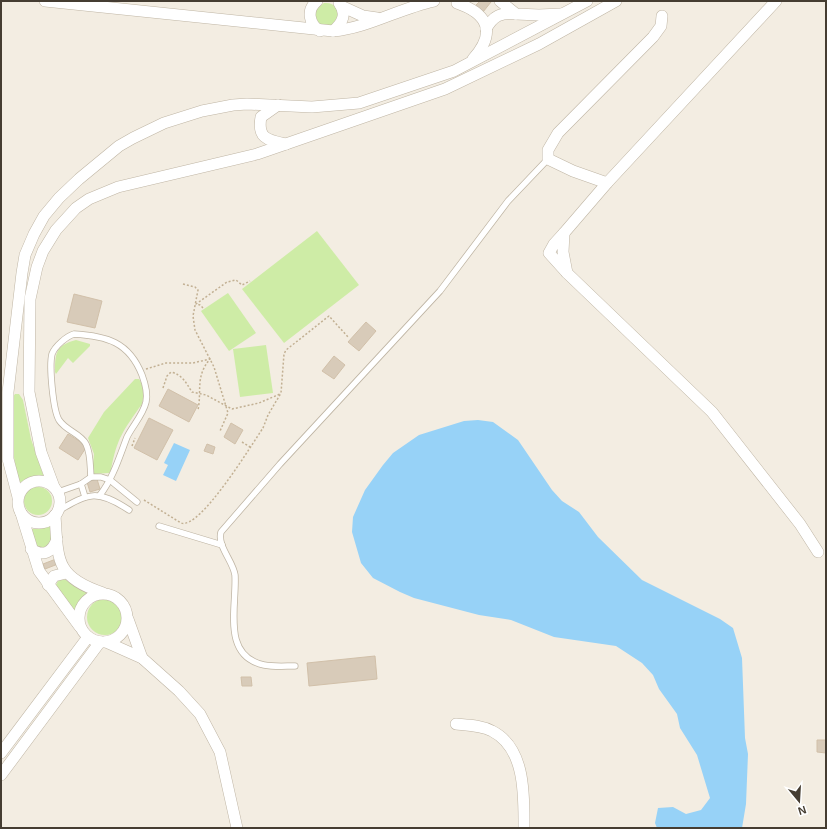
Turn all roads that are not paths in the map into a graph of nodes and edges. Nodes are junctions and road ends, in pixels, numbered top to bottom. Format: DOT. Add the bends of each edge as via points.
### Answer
graph roads {
  1 [pos="45,1"];
  2 [pos="317,1"];
  3 [pos="434,1"];
  4 [pos="500,1"];
  5 [pos="587,1"];
  6 [pos="616,1"];
  7 [pos="776,1"];
  8 [pos="420,2"];
  9 [pos="459,2"];
  10 [pos="339,3"];
  11 [pos="310,13"];
  12 [pos="516,14"];
  13 [pos="564,14"];
  14 [pos="662,16"];
  15 [pos="380,18"];
  16 [pos="286,26"];
  17 [pos="486,29"];
  18 [pos="320,31"];
  19 [pos="333,31"];
  20 [pos="470,63"];
  21 [pos="279,105"];
  22 [pos="287,144"];
  23 [pos="548,159"];
  24 [pos="607,183"];
  25 [pos="29,392"];
  26 [pos="4,394"];
  27 [pos="1,449"];
  28 [pos="8,459"];
  29 [pos="90,477"];
  30 [pos="110,480"];
  31 [pos="81,484"];
  32 [pos="56,489"];
  33 [pos="100,495"];
  34 [pos="18,497"];
  35 [pos="85,497"];
  36 [pos="137,502"];
  37 [pos="128,510"];
  38 [pos="21,513"];
  39 [pos="56,513"];
  40 [pos="159,526"];
  41 [pos="57,539"];
  42 [pos="222,545"];
  43 [pos="31,548"];
  44 [pos="818,552"];
  45 [pos="66,573"];
  46 [pos="48,585"];
  47 [pos="106,594"];
  48 [pos="128,618"];
  49 [pos="85,632"];
  50 [pos="103,642"];
  51 [pos="142,658"];
  52 [pos="295,666"];
  53 [pos="456,724"];
  54 [pos="1,753"];
  55 [pos="1,775"];
  56 [pos="237,828"];
  57 [pos="524,828"];
  1 -- 16 [label="street"];
  2 -- 11 [label="street"];
  3 -- 8 [label="street"];
  4 -- 12 [label="street"];
  5 -- 13 [label="street"];
  6 -- 22 [label="street" via="539,44 444,89"];
  7 -- 24 [label="street"];
  8 -- 15 [label="street"];
  9 -- 17 [label="street" via="478,12"];
  10 -- 15 [label="street" via="363,16"];
  10 -- 19 [label="street" via="343,19"];
  11 -- 16 [label="street"];
  11 -- 18 [label="street" via="313,24"];
  12 -- 13 [label="street"];
  12 -- 17 [label="street" via="507,12 496,16"];
  13 -- 20 [label="street"];
  14 -- 23 [label="street" via="661,26 653,37 558,133 548,150"];
  15 -- 19 [label="street"];
  16 -- 18 [label="street"];
  17 -- 20 [label="street" via="482,49"];
  18 -- 19 [label="street"];
  20 -- 21 [label="street" via="359,104"];
  21 -- 22 [label="street" via="261,117 259,127 268,140"];
  21 -- 26 [label="street" via="226,106 164,123 119,146 59,198 44,216 25,255"];
  22 -- 25 [label="street" via="258,154 118,186 76,208 56,230 44,251 32,285"];
  23 -- 24 [label="street" via="572,171"];
  23 -- 42 [label="lane" via="508,201 440,291 280,464 221,532"];
  24 -- 44 [label="street" via="549,253 712,412 800,524"];
  25 -- 26 [label="street" via="22,389"];
  25 -- 32 [label="street" via="41,452"];
  26 -- 28 [label="street"];
  27 -- 28 [label="street"];
  28 -- 34 [label="street"];
  29 -- 30 [label="lane"];
  29 -- 30 [label="lane" via="89,452 85,442 62,425 57,416 52,370 53,352 72,334 104,338 118,343 139,368 144,381 144,408 129,434"];
  29 -- 31 [label="lane"];
  30 -- 33 [label="lane"];
  30 -- 36 [label="lane"];
  31 -- 32 [label="lane"];
  31 -- 35 [label="lane"];
  32 -- 34 [label="street" via="44,481 33,482 24,487"];
  32 -- 39 [label="street" via="60,501"];
  33 -- 35 [label="lane"];
  33 -- 37 [label="lane" via="110,498"];
  34 -- 38 [label="street"];
  35 -- 39 [label="lane"];
  38 -- 39 [label="street" via="30,521 40,522 46,521"];
  38 -- 43 [label="street"];
  39 -- 41 [label="street"];
  40 -- 42 [label="lane"];
  41 -- 43 [label="street" via="54,547 48,552 40,554"];
  41 -- 45 [label="street" via="58,554"];
  42 -- 52 [label="lane" via="235,575 233,623 238,648 246,658 264,665"];
  43 -- 46 [label="street"];
  45 -- 46 [label="street" via="54,576"];
  45 -- 47 [label="street" via="79,584"];
  46 -- 49 [label="street"];
  47 -- 48 [label="street" via="121,601"];
  47 -- 49 [label="street" via="95,595 82,606 79,617"];
  48 -- 50 [label="street" via="122,634 112,641"];
  48 -- 51 [label="street"];
  49 -- 50 [label="street"];
  49 -- 54 [label="street"];
  50 -- 51 [label="street"];
  50 -- 55 [label="street"];
  51 -- 56 [label="street" via="179,691 209,728 224,764"];
  53 -- 57 [label="street" via="473,725 492,731 512,751 523,785"];
}
